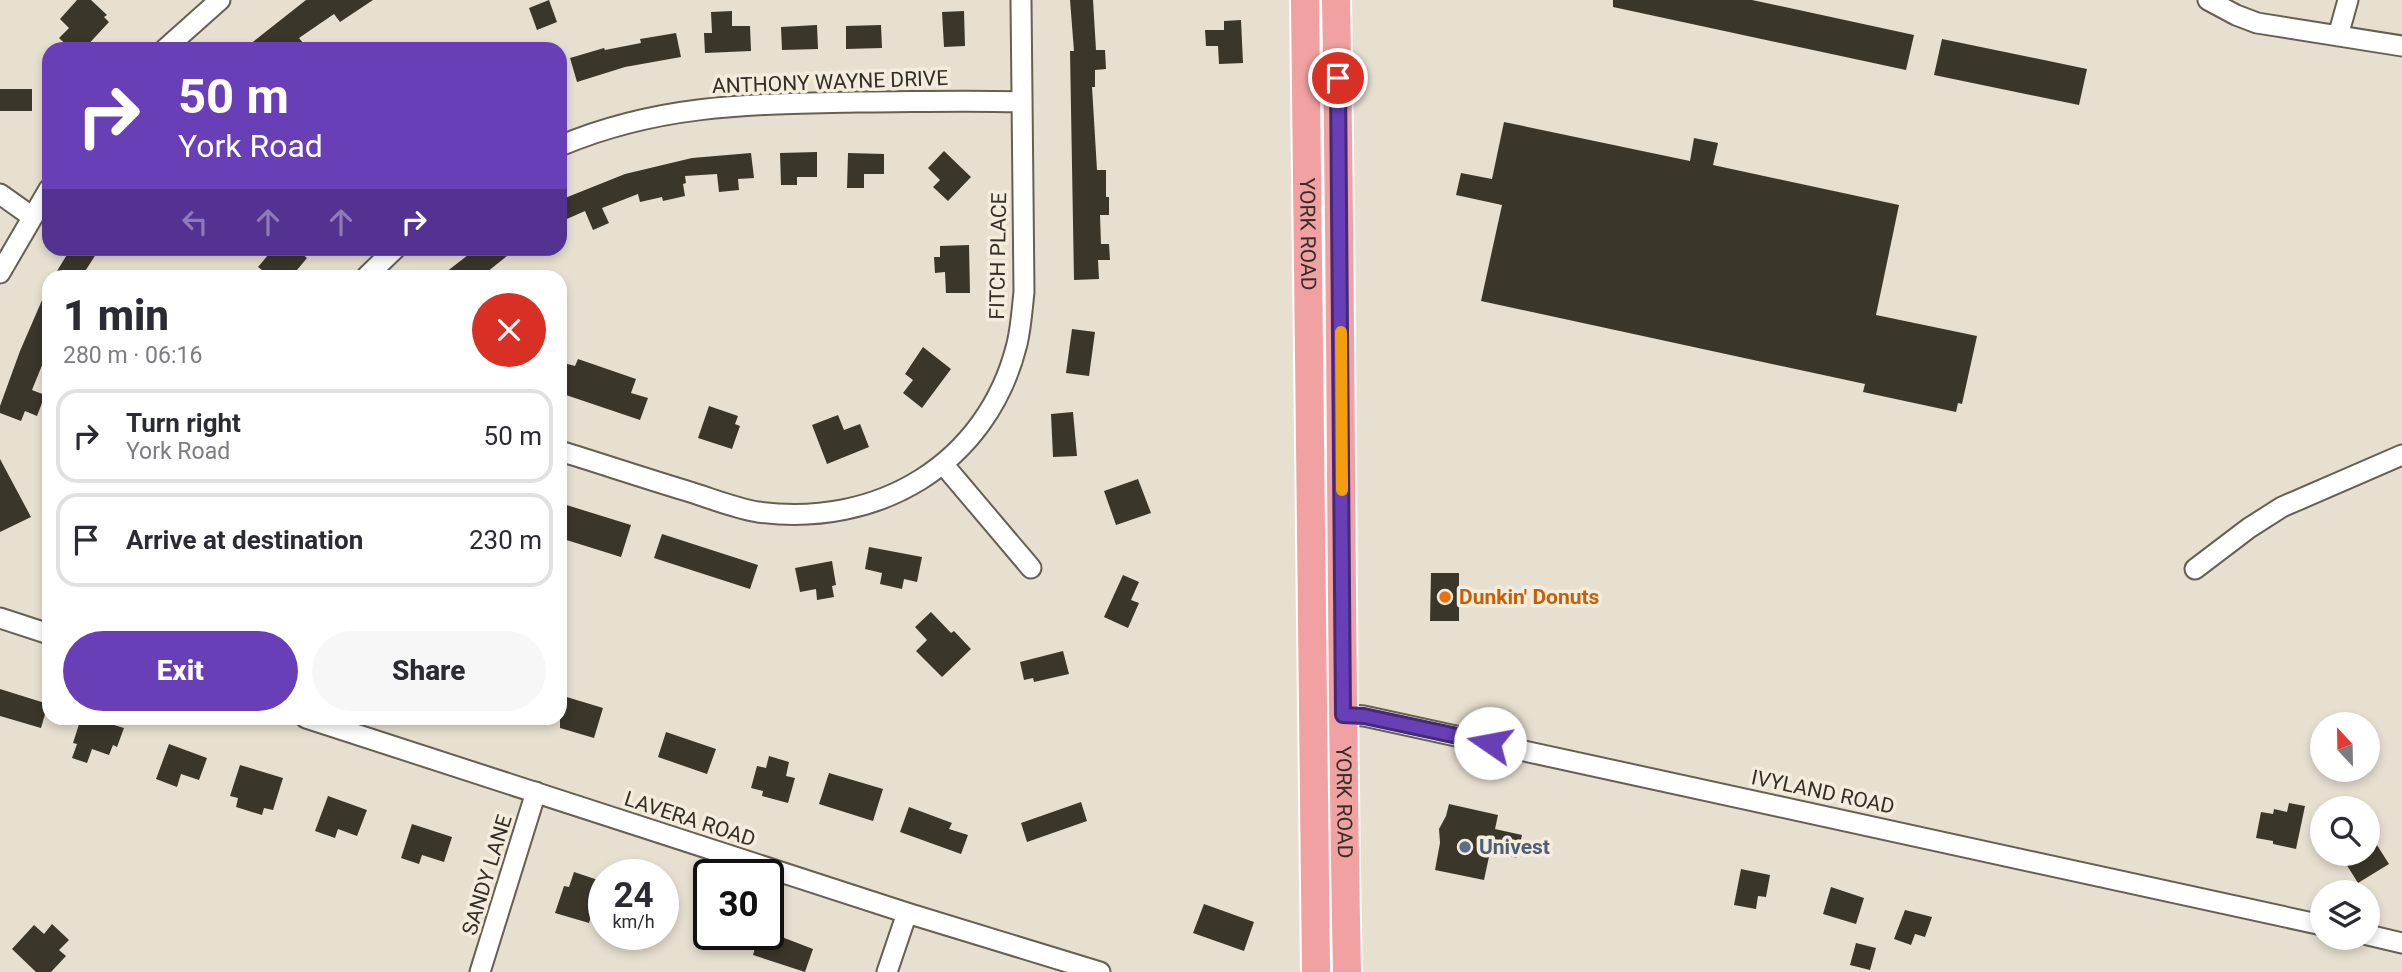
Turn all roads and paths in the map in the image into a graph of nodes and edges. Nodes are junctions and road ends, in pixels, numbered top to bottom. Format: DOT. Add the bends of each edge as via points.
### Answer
graph roads {
  1 [pos="220,0"];
  2 [pos="1021,0"];
  3 [pos="1305,0"];
  4 [pos="1336,0"];
  5 [pos="2208,0"];
  6 [pos="2348,0"];
  7 [pos="2338,36"];
  8 [pos="173,42"];
  9 [pos="2402,46"];
  10 [pos="1022,102"];
  11 [pos="567,144"];
  12 [pos="0,194"];
  13 [pos="42,200"];
  14 [pos="31,216"];
  15 [pos="388,256"];
  16 [pos="373,270"];
  17 [pos="0,273"];
  18 [pos="567,453"];
  19 [pos="2402,455"];
  20 [pos="943,464"];
  21 [pos="1031,568"];
  22 [pos="2195,569"];
  23 [pos="0,618"];
  24 [pos="42,632"];
  25 [pos="1313,711"];
  26 [pos="1343,715"];
  27 [pos="328,725"];
  28 [pos="536,792"];
  29 [pos="907,913"];
  30 [pos="2310,922"];
  31 [pos="2380,938"];
  32 [pos="2402,943"];
  33 [pos="480,972"];
  34 [pos="887,972"];
  35 [pos="1100,972"];
  36 [pos="1316,972"];
  37 [pos="1347,972"];
  1 -- 8 [label="street"];
  2 -- 10 [label="street, FITCH PLACE"];
  3 -- 25 [label="highway, YORK ROAD"];
  4 -- 26 [label="highway, YORK ROAD"];
  5 -- 7 [label="street" via="2257,23"];
  6 -- 7 [label="street"];
  7 -- 9 [label="street"];
  10 -- 11 [label="street, ANTHONY WAYNE DRIVE" via="722,105 622,124"];
  10 -- 20 [label="street, FITCH PLACE" via="1024,292 1020,328 1005,379 990,408"];
  12 -- 14 [label="street"];
  13 -- 14 [label="street"];
  14 -- 17 [label="street"];
  15 -- 16 [label="street"];
  18 -- 20 [label="street, FITCH PLACE" via="739,508 787,515 820,514 883,500"];
  19 -- 22 [label="street" via="2282,508"];
  20 -- 21 [label="street"];
  23 -- 24 [label="street"];
  25 -- 26 [label="street, IVYLAND ROAD"];
  25 -- 36 [label="highway, YORK ROAD"];
  26 -- 30 [label="street, IVYLAND ROAD" via="1654,778"];
  26 -- 37 [label="highway, YORK ROAD"];
  27 -- 28 [label="street, LAVERA ROAD"];
  28 -- 29 [label="street, LAVERA ROAD"];
  28 -- 33 [label="street, SANDY LANE"];
  29 -- 34 [label="street"];
  29 -- 35 [label="street, LAVERA ROAD"];
  31 -- 32 [label="street"];
}
